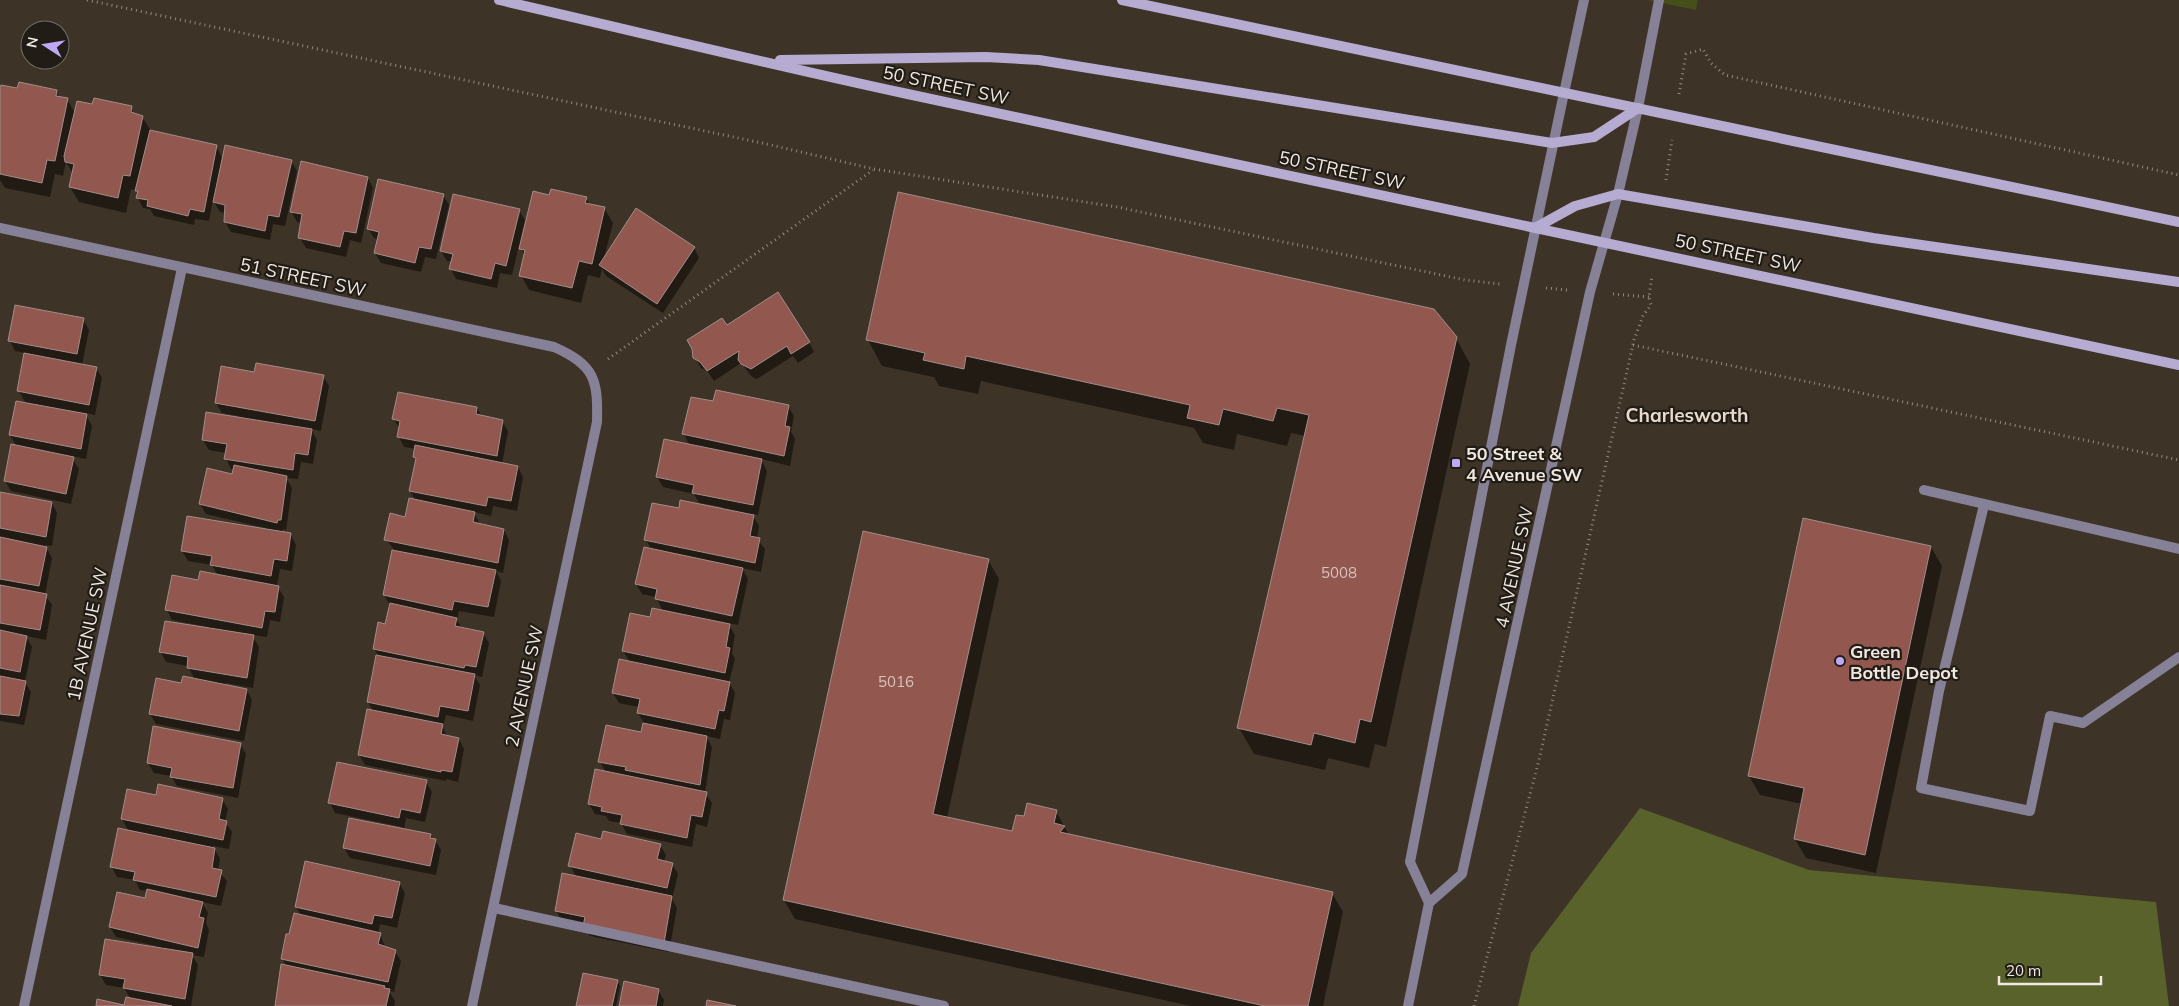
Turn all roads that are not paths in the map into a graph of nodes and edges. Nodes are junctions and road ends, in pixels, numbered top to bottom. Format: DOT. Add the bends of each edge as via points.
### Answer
graph roads {
  1 [pos="500,0"];
  2 [pos="1122,0"];
  3 [pos="1584,0"];
  4 [pos="1659,0"];
  5 [pos="766,60"];
  6 [pos="1564,93"];
  7 [pos="1638,108"];
  8 [pos="1552,143"];
  9 [pos="1618,194"];
  10 [pos="2179,222"];
  11 [pos="0,228"];
  12 [pos="1535,228"];
  13 [pos="1604,242"];
  14 [pos="182,268"];
  15 [pos="2179,282"];
  16 [pos="2179,365"];
  17 [pos="592,372"];
  18 [pos="1924,490"];
  19 [pos="1984,505"];
  20 [pos="2179,549"];
  21 [pos="2179,657"];
  22 [pos="1429,903"];
  23 [pos="494,908"];
  24 [pos="24,1006"];
  25 [pos="472,1006"];
  26 [pos="944,1006"];
  27 [pos="1408,1006"];
  1 -- 5 [label="main road, 50 STREET SW"];
  2 -- 6 [label="main road"];
  3 -- 6 [label="street"];
  4 -- 7 [label="street, 4 AVENUE SW"];
  5 -- 8 [label="main road" via="986,57 1039,60"];
  5 -- 12 [label="main road, 50 STREET SW" via="897,92"];
  6 -- 7 [label="main road"];
  6 -- 8 [label="street"];
  7 -- 8 [label="main road" via="1594,137"];
  7 -- 9 [label="street, 4 AVENUE SW"];
  7 -- 10 [label="main road"];
  8 -- 12 [label="street"];
  9 -- 12 [label="main road" via="1575,206"];
  9 -- 13 [label="street, 4 AVENUE SW"];
  9 -- 15 [label="main road" via="1892,241"];
  11 -- 14 [label="street, 51 STREET SW"];
  12 -- 13 [label="main road, 50 STREET SW"];
  12 -- 22 [label="street" via="1410,862"];
  13 -- 16 [label="main road, 50 STREET SW"];
  13 -- 22 [label="street, 4 AVENUE SW" via="1590,292 1462,874"];
  14 -- 17 [label="street, 51 STREET SW" via="554,347 580,361"];
  14 -- 24 [label="street, 1B AVENUE SW"];
  17 -- 23 [label="street, 2 AVENUE SW" via="596,384 597,422"];
  18 -- 19 [label="street"];
  19 -- 20 [label="street"];
  19 -- 21 [label="street" via="1939,691 1921,788 2030,811 2050,716 2082,723"];
  22 -- 27 [label="street"];
  23 -- 25 [label="street, 2 AVENUE SW"];
  23 -- 26 [label="street"];
}
